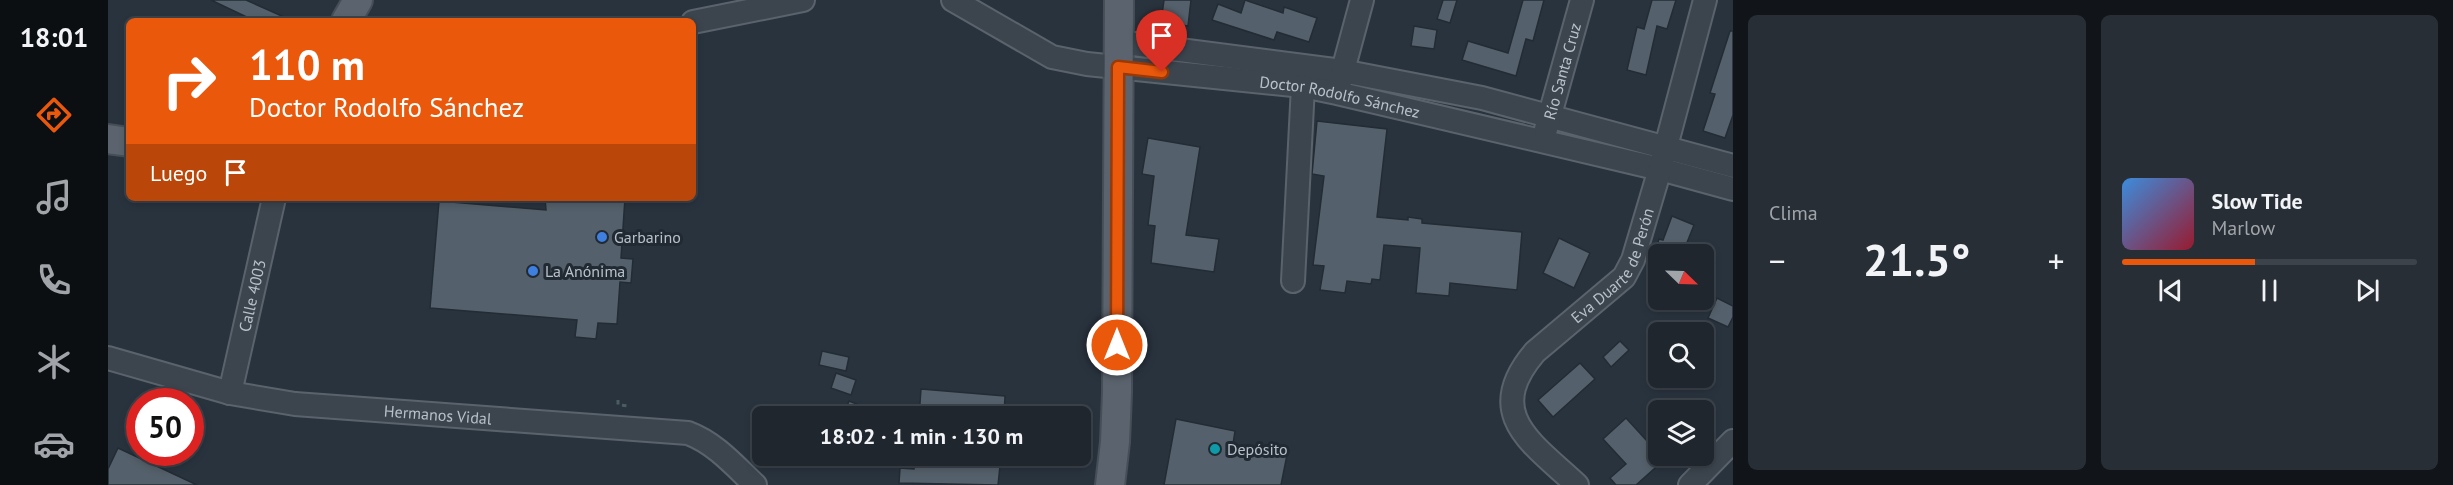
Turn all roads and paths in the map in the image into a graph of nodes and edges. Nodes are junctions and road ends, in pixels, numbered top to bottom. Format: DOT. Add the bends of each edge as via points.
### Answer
graph roads {
  1 [pos="358,0"];
  2 [pos="803,0"];
  3 [pos="953,0"];
  4 [pos="1119,0"];
  5 [pos="1362,0"];
  6 [pos="1582,0"];
  7 [pos="1705,0"];
  8 [pos="348,18"];
  9 [pos="696,21"];
  10 [pos="1118,55"];
  11 [pos="1342,71"];
  12 [pos="1303,86"];
  13 [pos="1337,93"];
  14 [pos="1551,117"];
  15 [pos="108,139"];
  16 [pos="1542,141"];
  17 [pos="126,142"];
  18 [pos="1665,147"];
  19 [pos="1733,166"];
  20 [pos="1660,169"];
  21 [pos="1733,189"];
  22 [pos="273,201"];
  23 [pos="1293,281"];
  24 [pos="108,357"];
  25 [pos="230,393"];
  26 [pos="618,400"];
  27 [pos="630,406"];
  28 [pos="1733,441"];
  29 [pos="755,485"];
  30 [pos="1110,485"];
  31 [pos="1577,485"];
  32 [pos="1690,485"];
  1 -- 8 [label="main road"];
  2 -- 9 [label="street"];
  3 -- 10 [label="street, Doctor Rodolfo Sánchez" via="1052,57"];
  4 -- 10 [label="main road"];
  5 -- 11 [label="street"];
  6 -- 14 [label="street, Río Santa Cruz"];
  7 -- 18 [label="street, Eva Duarte de Perón"];
  10 -- 11 [label="street, Doctor Rodolfo Sánchez"];
  10 -- 12 [label="street, Doctor Rodolfo Sánchez"];
  10 -- 30 [label="main road" via="1117,410"];
  11 -- 13 [label="street"];
  11 -- 14 [label="street, Doctor Rodolfo Sánchez" via="1482,98"];
  12 -- 13 [label="street, Doctor Rodolfo Sánchez"];
  12 -- 23 [label="street"];
  13 -- 16 [label="street, Doctor Rodolfo Sánchez"];
  14 -- 16 [label="street, Río Santa Cruz"];
  14 -- 18 [label="street, Doctor Rodolfo Sánchez"];
  15 -- 17 [label="main road"];
  16 -- 20 [label="street, Doctor Rodolfo Sánchez"];
  18 -- 19 [label="street, Doctor Rodolfo Sánchez"];
  18 -- 20 [label="street, Eva Duarte de Perón"];
  20 -- 21 [label="street, Doctor Rodolfo Sánchez"];
  20 -- 31 [label="street, Eva Duarte de Perón" via="1633,260 1624,277 1535,352 1515,384 1511,400 1514,418 1525,436"];
  22 -- 25 [label="street, Calle 4003"];
  24 -- 25 [label="street, Hermanos Vidal"];
  25 -- 29 [label="street, Hermanos Vidal" via="320,407 688,433 709,443"];
  26 -- 27 [label="path" via="618,405"];
  28 -- 32 [label="street"];
}
